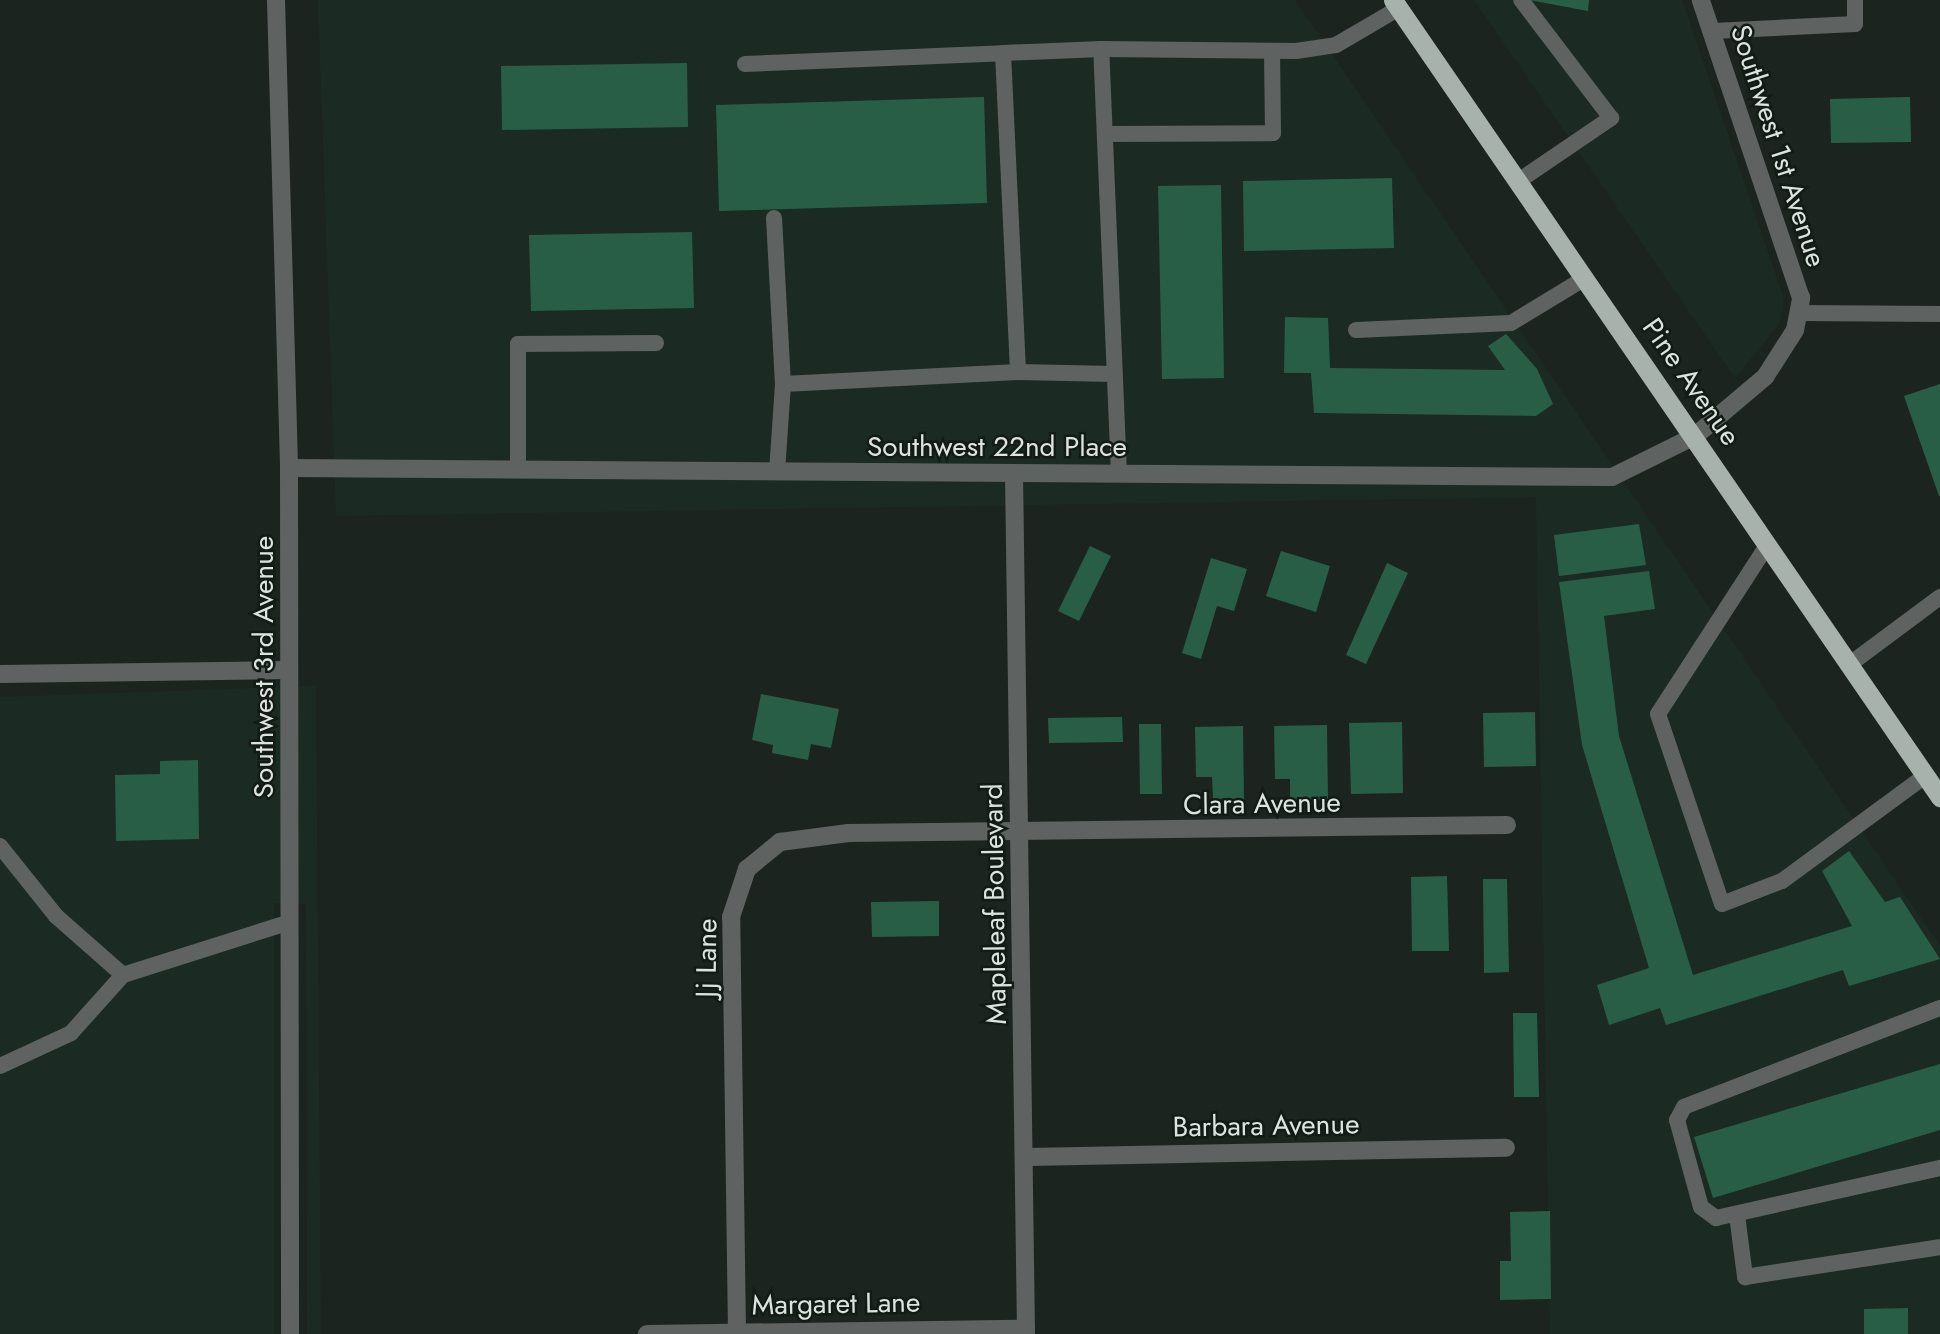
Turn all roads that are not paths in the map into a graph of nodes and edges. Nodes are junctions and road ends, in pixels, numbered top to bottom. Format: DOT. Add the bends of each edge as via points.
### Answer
graph roads {
  1 [pos="276,0"];
  2 [pos="1521,0"];
  3 [pos="1701,0"];
  4 [pos="1855,0"];
  5 [pos="1396,4"];
  6 [pos="1713,31"];
  7 [pos="1101,49"];
  8 [pos="1272,51"];
  9 [pos="1003,53"];
  10 [pos="745,64"];
  11 [pos="1105,134"];
  12 [pos="1517,182"];
  13 [pos="774,218"];
  14 [pos="1585,278"];
  15 [pos="1798,313"];
  16 [pos="1940,314"];
  17 [pos="1356,330"];
  18 [pos="656,343"];
  19 [pos="1018,372"];
  20 [pos="1114,374"];
  21 [pos="783,384"];
  22 [pos="1695,436"];
  23 [pos="289,468"];
  24 [pos="519,470"];
  25 [pos="777,472"];
  26 [pos="1014,473"];
  27 [pos="1119,474"];
  28 [pos="1769,544"];
  29 [pos="1940,597"];
  30 [pos="1850,664"];
  31 [pos="288,670"];
  32 [pos="0,674"];
  33 [pos="1934,785"];
  34 [pos="1507,825"];
  35 [pos="1018,836"];
  36 [pos="0,846"];
  37 [pos="290,922"];
  38 [pos="123,975"];
  39 [pos="1940,1008"];
  40 [pos="0,1066"];
  41 [pos="1506,1148"];
  42 [pos="1028,1157"];
  43 [pos="1940,1168"];
  44 [pos="1737,1214"];
  45 [pos="1940,1247"];
  46 [pos="1026,1331"];
  47 [pos="737,1332"];
  48 [pos="290,1334"];
  49 [pos="647,1334"];
  1 -- 23 [label="street, Southwest 3rd Avenue"];
  2 -- 12 [label="lane" via="1611,118"];
  3 -- 6 [label="street, Southwest 1st Avenue"];
  4 -- 6 [label="lane" via="1855,24"];
  5 -- 8 [label="lane" via="1336,46"];
  5 -- 12 [label="highway, Pine Avenue"];
  6 -- 15 [label="street, Southwest 1st Avenue" via="1780,225 1801,298"];
  7 -- 8 [label="lane"];
  7 -- 9 [label="lane"];
  7 -- 11 [label="lane"];
  8 -- 11 [label="lane" via="1273,133"];
  9 -- 10 [label="lane"];
  9 -- 19 [label="lane"];
  11 -- 20 [label="lane"];
  12 -- 14 [label="highway, Pine Avenue"];
  13 -- 21 [label="lane"];
  14 -- 17 [label="lane" via="1511,323"];
  14 -- 22 [label="highway, Pine Avenue"];
  15 -- 16 [label="lane"];
  15 -- 22 [label="street, Southwest 1st Avenue" via="1795,330 1765,377"];
  18 -- 24 [label="lane" via="518,344"];
  19 -- 20 [label="lane"];
  19 -- 21 [label="lane"];
  20 -- 27 [label="lane"];
  21 -- 25 [label="lane"];
  22 -- 27 [label="street, Southwest 22nd Place" via="1612,477"];
  22 -- 28 [label="highway, Pine Avenue"];
  23 -- 24 [label="street, Southwest 22nd Place"];
  23 -- 31 [label="street, Southwest 3rd Avenue"];
  24 -- 25 [label="street, Southwest 22nd Place"];
  25 -- 26 [label="street, Southwest 22nd Place"];
  26 -- 27 [label="street, Southwest 22nd Place"];
  26 -- 35 [label="street, Mapleleaf Boulevard"];
  28 -- 30 [label="highway, Pine Avenue"];
  28 -- 33 [label="lane" via="1658,714 1722,904 1782,881"];
  29 -- 30 [label="lane"];
  30 -- 33 [label="highway, Pine Avenue"];
  31 -- 32 [label="street"];
  31 -- 37 [label="street, Southwest 3rd Avenue"];
  34 -- 35 [label="street, Clara Avenue"];
  35 -- 42 [label="street, Mapleleaf Boulevard"];
  35 -- 47 [label="street, Jj Lane" via="848,833 780,842 747,869 731,917"];
  36 -- 38 [label="lane" via="56,916"];
  37 -- 38 [label="lane"];
  37 -- 48 [label="street, Southwest 3rd Avenue"];
  38 -- 40 [label="lane" via="71,1033"];
  39 -- 44 [label="lane" via="1684,1107 1677,1120 1701,1207 1716,1218"];
  41 -- 42 [label="street, Barbara Avenue"];
  42 -- 46 [label="street, Mapleleaf Boulevard"];
  43 -- 44 [label="lane"];
  44 -- 45 [label="lane" via="1745,1277"];
  46 -- 47 [label="street, Margaret Lane"];
  47 -- 49 [label="street, Margaret Lane"];
}
